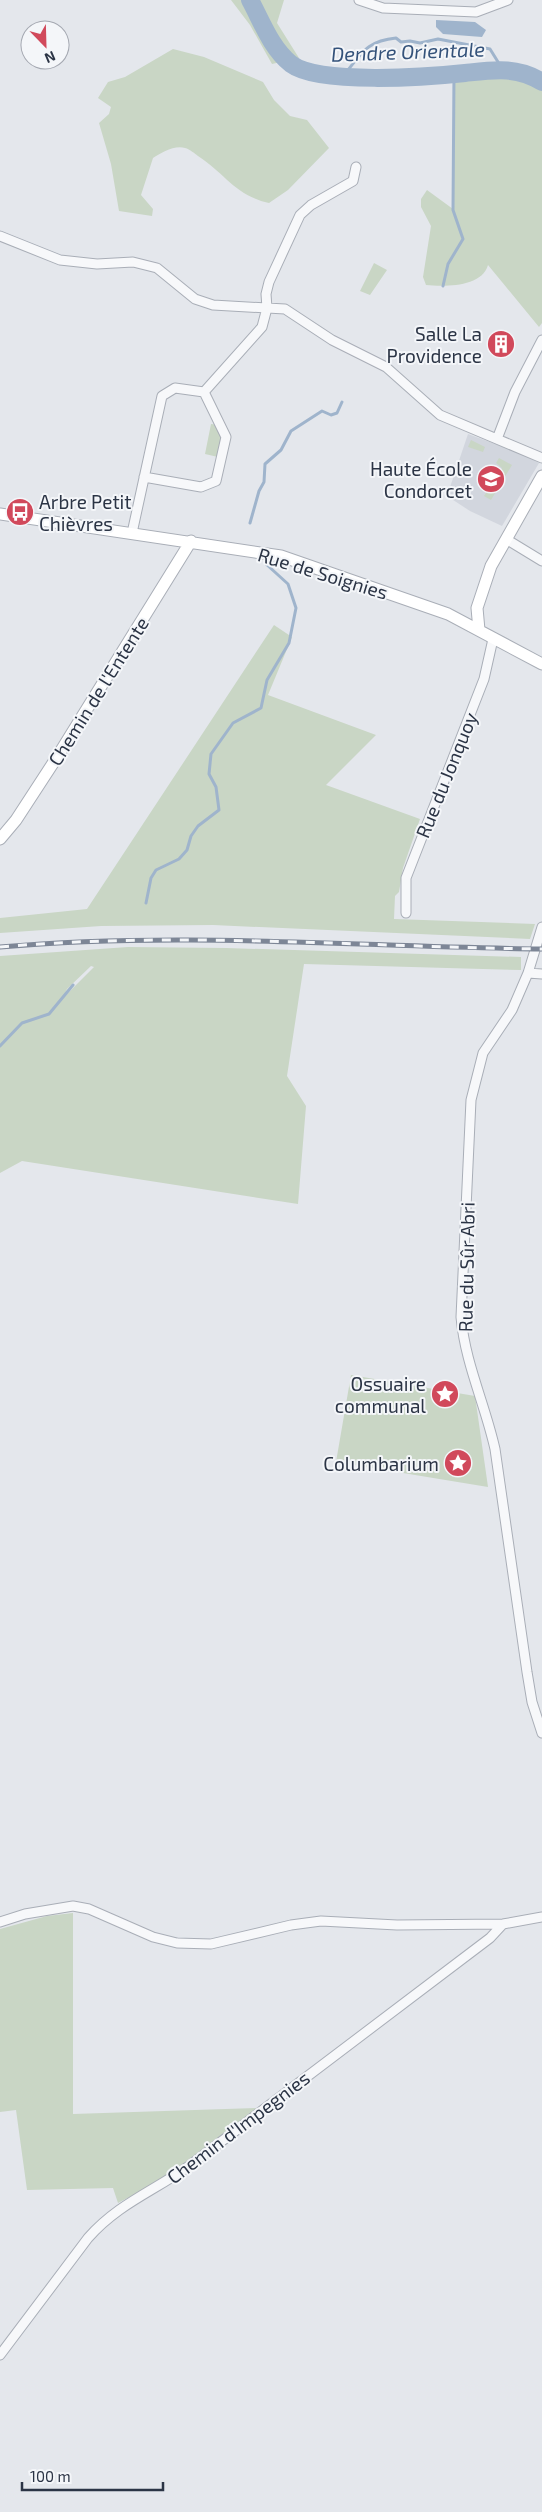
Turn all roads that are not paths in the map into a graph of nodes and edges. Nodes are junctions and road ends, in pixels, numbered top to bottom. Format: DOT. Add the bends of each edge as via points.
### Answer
graph roads {
  1 [pos="359,0"];
  2 [pos="508,0"];
  3 [pos="356,167"];
  4 [pos="0,236"];
  5 [pos="267,308"];
  6 [pos="542,340"];
  7 [pos="204,392"];
  8 [pos="497,439"];
  9 [pos="542,458"];
  10 [pos="542,476"];
  11 [pos="144,477"];
  12 [pos="0,514"];
  13 [pos="132,533"];
  14 [pos="506,539"];
  15 [pos="191,541"];
  16 [pos="542,562"];
  17 [pos="477,608"];
  18 [pos="464,621"];
  19 [pos="479,630"];
  20 [pos="493,639"];
  21 [pos="542,664"];
  22 [pos="0,839"];
  23 [pos="406,913"];
  24 [pos="542,927"];
  25 [pos="528,974"];
  26 [pos="542,974"];
  27 [pos="542,1733"];
  28 [pos="542,1917"];
  29 [pos="0,1922"];
  30 [pos="503,1924"];
  31 [pos="0,2355"];
  1 -- 2 [label="street" via="383,8 476,12"];
  3 -- 5 [label="street" via="353,181 311,204 300,215 269,282"];
  4 -- 5 [label="street" via="60,260 97,264 133,262 157,268 195,299 213,304"];
  5 -- 7 [label="street" via="262,327"];
  5 -- 8 [label="street" via="285,309 332,340 386,367 440,415"];
  6 -- 8 [label="street" via="515,392"];
  7 -- 11 [label="street" via="175,388 162,396"];
  7 -- 11 [label="street" via="226,437 216,481 201,487"];
  8 -- 9 [label="street"];
  10 -- 14 [label="street"];
  11 -- 13 [label="street"];
  12 -- 13 [label="street, Rue de Soignies"];
  13 -- 15 [label="street, Rue de Soignies"];
  14 -- 16 [label="street"];
  14 -- 17 [label="street" via="491,566"];
  15 -- 18 [label="street, Rue de Soignies" via="281,556 368,584"];
  15 -- 22 [label="street, Chemin de l'Entente" via="59,754"];
  17 -- 18 [label="street"];
  17 -- 19 [label="street"];
  18 -- 19 [label="street, Rue de Soignies"];
  19 -- 20 [label="street, Rue de Soignies"];
  20 -- 21 [label="street, Rue de Soignies"];
  20 -- 23 [label="street, Rue du Jonquoy" via="484,679 406,878"];
  24 -- 25 [label="street, Rue du Sûr Abri"];
  25 -- 26 [label="street"];
  25 -- 27 [label="street, Rue du Sûr Abri" via="512,1010 483,1053 470,1100 461,1317 466,1352 493,1441 532,1702"];
  28 -- 30 [label="street"];
  29 -- 30 [label="street" via="72,1906 89,1910 153,1938 202,1944 228,1942 320,1921 397,1925"];
  30 -- 31 [label="street, Chemin d'Impegnies" via="490,1938 189,2166 104,2220"];
}
